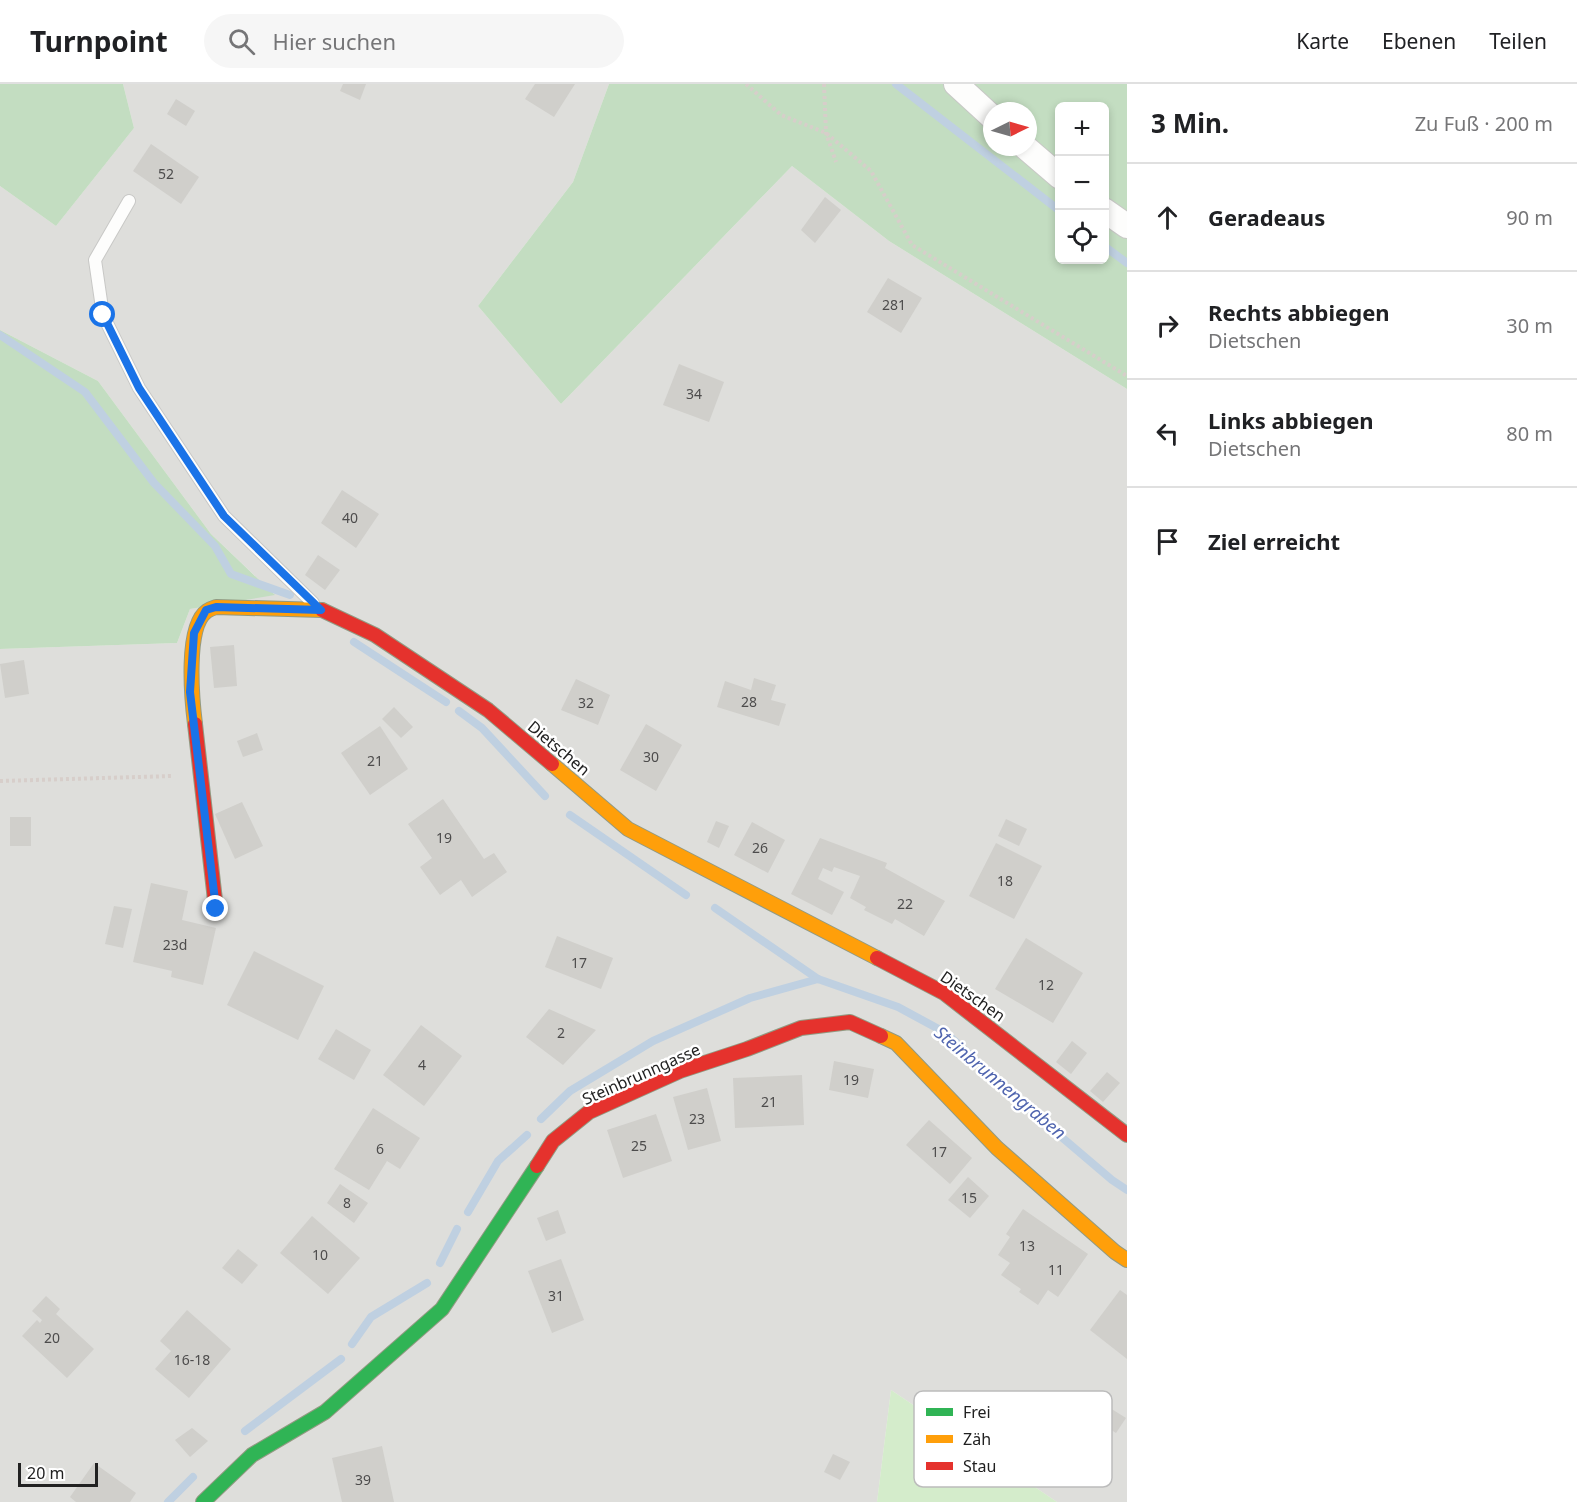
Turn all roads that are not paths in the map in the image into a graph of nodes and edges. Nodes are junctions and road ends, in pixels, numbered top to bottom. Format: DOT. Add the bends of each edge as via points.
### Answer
graph roads {
  1 [pos="956,84"];
  2 [pos="983,109"];
  3 [pos="1035,156"];
  4 [pos="1055,173"];
  5 [pos="129,201"];
  6 [pos="1109,213"];
  7 [pos="1127,226"];
  8 [pos="321,610"];
  9 [pos="216,909"];
  10 [pos="1127,1135"];
  11 [pos="1127,1260"];
  12 [pos="203,1502"];
  1 -- 2 [label="street"];
  3 -- 4 [label="street"];
  5 -- 8 [label="lane" via="95,260 103,315 139,388 224,516"];
  6 -- 7 [label="street"];
  8 -- 9 [label="street, Dietschen" via="216,607 206,610 194,633 190,692"];
  8 -- 10 [label="street, Dietschen" via="375,635 488,710 628,829 944,993"];
  11 -- 12 [label="street, Steinbrunngasse" via="997,1148 896,1043 850,1022 801,1028 680,1071 589,1112 553,1141 442,1309 325,1412 252,1455"];
}
